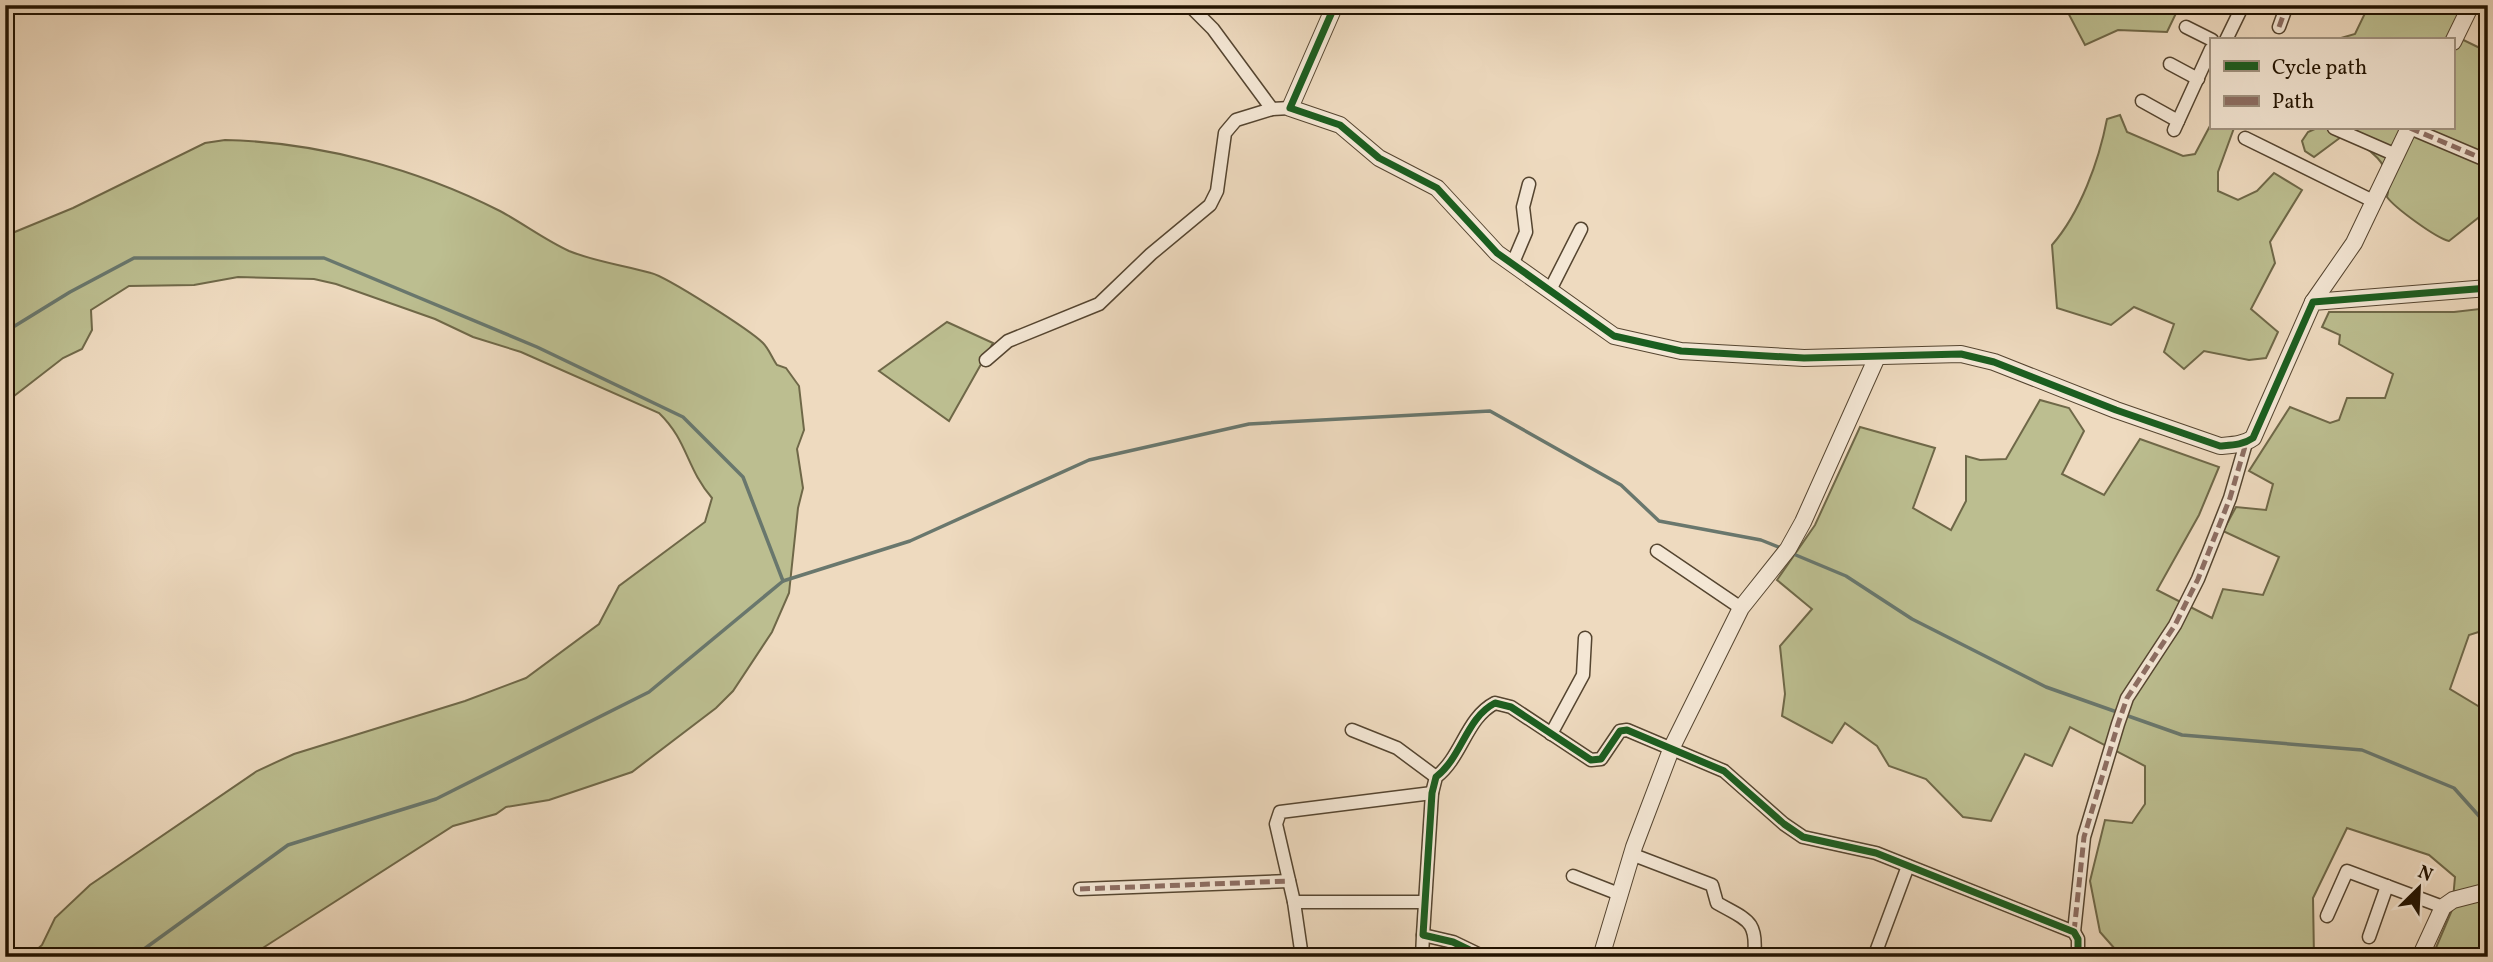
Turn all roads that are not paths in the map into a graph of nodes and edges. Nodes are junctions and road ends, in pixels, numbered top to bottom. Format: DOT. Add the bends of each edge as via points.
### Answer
graph roads {
  1 [pos="2243,5"];
  2 [pos="2287,5"];
  3 [pos="2471,5"];
  4 [pos="1192,6"];
  5 [pos="1336,6"];
  6 [pos="2186,27"];
  7 [pos="2279,27"];
  8 [pos="2227,38"];
  9 [pos="2210,39"];
  10 [pos="2454,40"];
  11 [pos="2210,52"];
  12 [pos="2170,64"];
  13 [pos="2199,79"];
  14 [pos="2142,101"];
  15 [pos="1290,108"];
  16 [pos="1272,109"];
  17 [pos="2339,130"];
  18 [pos="2409,130"];
  19 [pos="2415,130"];
  20 [pos="2245,138"];
  21 [pos="2396,155"];
  22 [pos="2488,161"];
  23 [pos="1529,184"];
  24 [pos="2373,201"];
  25 [pos="1581,229"];
  26 [pos="1512,265"];
  27 [pos="2488,288"];
  28 [pos="1550,290"];
  29 [pos="2313,302"];
  30 [pos="1877,357"];
  31 [pos="986,360"];
  32 [pos="2246,443"];
  33 [pos="1657,551"];
  34 [pos="1741,608"];
  35 [pos="1585,638"];
  36 [pos="1352,730"];
  37 [pos="1551,734"];
  38 [pos="1672,747"];
  39 [pos="1436,777"];
  40 [pos="1432,793"];
  41 [pos="1631,854"];
  42 [pos="1908,866"];
  43 [pos="1573,876"];
  44 [pos="1289,881"];
  45 [pos="2387,886"];
  46 [pos="1080,888"];
  47 [pos="2488,891"];
  48 [pos="1619,894"];
  49 [pos="1294,902"];
  50 [pos="1424,902"];
  51 [pos="2443,907"];
  52 [pos="2327,916"];
  53 [pos="2074,932"];
  54 [pos="1423,935"];
  55 [pos="2369,937"];
  56 [pos="1302,957"];
  57 [pos="1422,957"];
  58 [pos="1485,957"];
  59 [pos="1601,957"];
  60 [pos="1754,957"];
  61 [pos="1874,957"];
  62 [pos="2078,957"];
  63 [pos="2420,957"];
  1 -- 8 [label="street"];
  2 -- 7 [label="street"];
  3 -- 10 [label="street"];
  4 -- 16 [label="street"];
  5 -- 15 [label="street"];
  6 -- 9 [label="street"];
  11 -- 13 [label="street"];
  12 -- 13 [label="street"];
  13 -- 14 [label="street" via="2176,125"];
  15 -- 16 [label="street"];
  15 -- 26 [label="street" via="1340,125 1379,158 1437,188"];
  16 -- 31 [label="street" via="1245,114 1229,127 1210,205 1099,304 1026,332"];
  17 -- 21 [label="street"];
  18 -- 21 [label="street"];
  19 -- 22 [label="street"];
  20 -- 24 [label="street"];
  21 -- 24 [label="street"];
  23 -- 26 [label="street" via="1523,207 1527,232"];
  24 -- 29 [label="street" via="2354,243"];
  25 -- 28 [label="street"];
  26 -- 28 [label="street"];
  27 -- 29 [label="street"];
  28 -- 30 [label="street" via="1614,336 1653,346 1804,358"];
  29 -- 32 [label="street" via="2253,438"];
  30 -- 32 [label="street" via="1949,352 1973,356 2220,446"];
  30 -- 34 [label="street" via="1785,553"];
  32 -- 53 [label="street" via="2198,579 2175,625 2127,698 2084,837"];
  33 -- 34 [label="street"];
  34 -- 38 [label="street"];
  35 -- 37 [label="street" via="1583,675"];
  36 -- 39 [label="street" via="1397,748"];
  37 -- 38 [label="street" via="1596,760 1601,760 1623,730"];
  37 -- 39 [label="street" via="1495,703 1482,712 1452,762"];
  38 -- 41 [label="street"];
  38 -- 42 [label="street" via="1736,779 1803,837 1860,849"];
  39 -- 40 [label="street"];
  40 -- 44 [label="street" via="1280,812 1276,824"];
  40 -- 50 [label="street"];
  41 -- 48 [label="street"];
  41 -- 60 [label="street" via="1712,885 1717,903 1753,926"];
  42 -- 53 [label="street"];
  42 -- 61 [label="street"];
  43 -- 48 [label="street"];
  44 -- 46 [label="street"];
  44 -- 49 [label="street"];
  45 -- 51 [label="street"];
  45 -- 52 [label="street" via="2347,871"];
  45 -- 55 [label="street"];
  47 -- 51 [label="street"];
  48 -- 59 [label="street"];
  49 -- 50 [label="street"];
  49 -- 56 [label="street"];
  50 -- 54 [label="street"];
  51 -- 63 [label="street"];
  53 -- 62 [label="street"];
  54 -- 57 [label="street"];
  54 -- 58 [label="street"];
}
